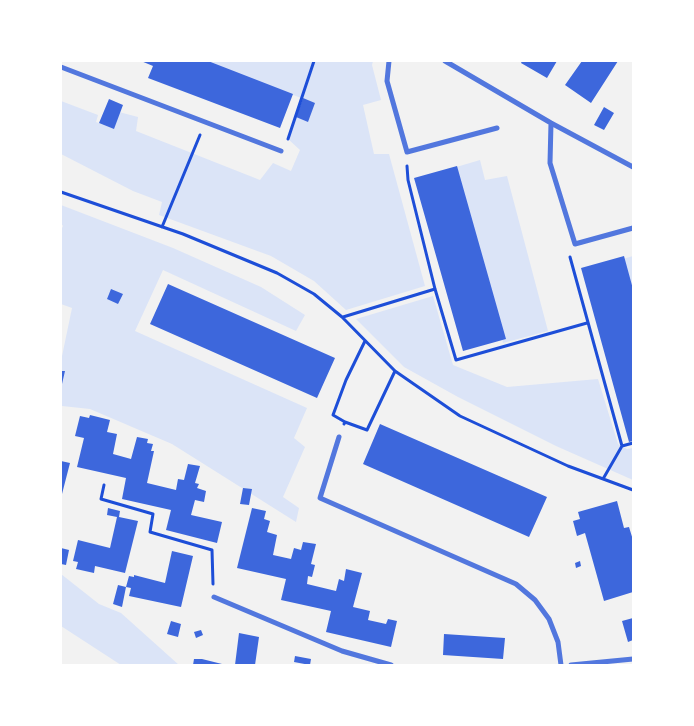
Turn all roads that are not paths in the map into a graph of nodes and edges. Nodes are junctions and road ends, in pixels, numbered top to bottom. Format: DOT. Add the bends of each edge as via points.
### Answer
graph roads {
  1 [pos="389,61"];
  2 [pos="445,61"];
  3 [pos="61,67"];
  4 [pos="552,123"];
  5 [pos="497,128"];
  6 [pos="281,151"];
  7 [pos="633,167"];
  8 [pos="633,228"];
  9 [pos="339,438"];
  10 [pos="214,597"];
  11 [pos="633,659"];
  12 [pos="390,665"];
  13 [pos="561,665"];
  14 [pos="571,665"];
  1 -- 5 [label="street" via="387,82 407,152"];
  2 -- 4 [label="street"];
  3 -- 6 [label="street"];
  4 -- 7 [label="street"];
  4 -- 8 [label="street" via="550,163 575,244"];
  9 -- 13 [label="street" via="320,498 516,584 535,600 549,619 558,642"];
  10 -- 12 [label="street" via="342,651"];
  11 -- 14 [label="street"];
}
